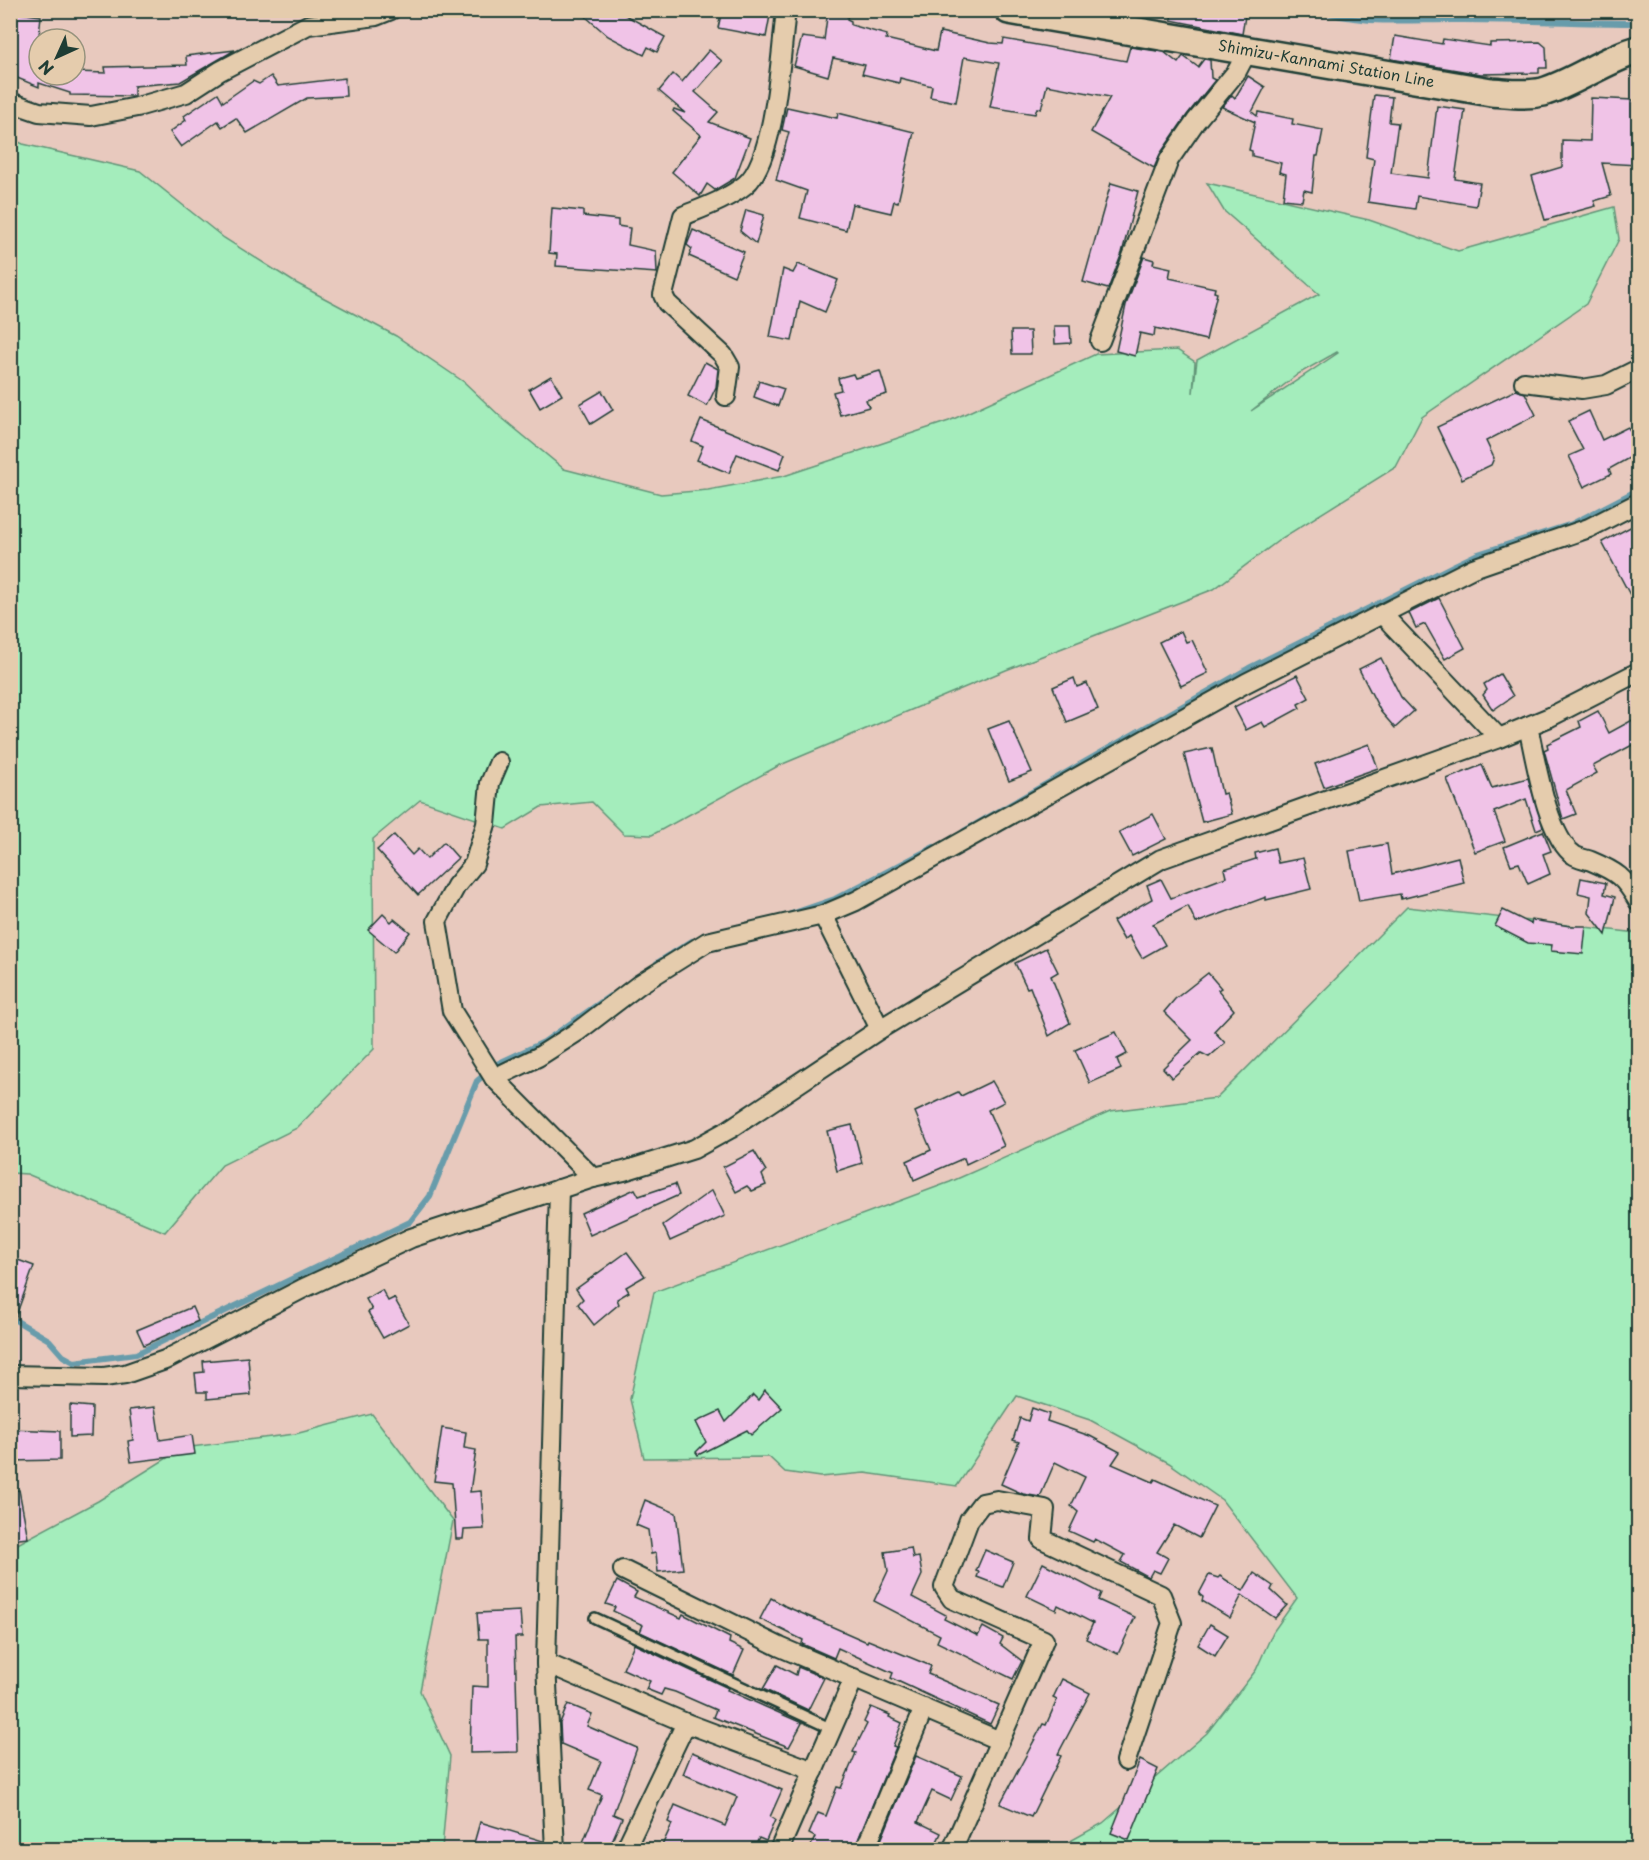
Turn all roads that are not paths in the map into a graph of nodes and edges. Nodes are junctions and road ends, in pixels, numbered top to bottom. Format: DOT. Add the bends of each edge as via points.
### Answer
graph roads {
  1 [pos="391,10"];
  2 [pos="786,10"];
  3 [pos="1010,10"];
  4 [pos="1248,50"];
  5 [pos="1638,50"];
  6 [pos="10,102"];
  7 [pos="1100,341"];
  8 [pos="1638,369"];
  9 [pos="1524,382"];
  10 [pos="726,396"];
  11 [pos="1638,503"];
  12 [pos="1383,615"];
  13 [pos="1638,672"];
  14 [pos="1528,726"];
  15 [pos="1499,738"];
  16 [pos="499,762"];
  17 [pos="1638,901"];
  18 [pos="823,915"];
  19 [pos="880,1029"];
  20 [pos="494,1078"];
  21 [pos="593,1178"];
  22 [pos="559,1189"];
  23 [pos="10,1375"];
  24 [pos="623,1570"];
  25 [pos="595,1618"];
  26 [pos="546,1663"];
  27 [pos="854,1678"];
  28 [pos="924,1708"];
  29 [pos="686,1723"];
  30 [pos="832,1729"];
  31 [pos="1000,1741"];
  32 [pos="1126,1761"];
  33 [pos="814,1771"];
  34 [pos="555,1850"];
  35 [pos="626,1850"];
  36 [pos="778,1850"];
  37 [pos="865,1850"];
  38 [pos="952,1850"];
  1 -- 6 [label="street" via="376,16 308,25 186,93 137,107 91,116 39,112"];
  2 -- 10 [label="street" via="772,119 758,168 744,186 683,216 663,295 723,355 730,368"];
  3 -- 4 [label="main road, Shimizu-Kannami Station Line"];
  4 -- 5 [label="main road, Shimizu-Kannami Station Line" via="1491,92 1528,94 1544,91"];
  4 -- 7 [label="street" via="1237,71 1169,160"];
  8 -- 9 [label="street" via="1606,385 1582,389"];
  11 -- 12 [label="street" via="1589,528 1473,568"];
  12 -- 15 [label="street"];
  12 -- 18 [label="street" via="1246,683 856,901"];
  13 -- 14 [label="street"];
  14 -- 15 [label="street"];
  14 -- 17 [label="street" via="1549,817 1568,848 1574,855 1626,880"];
  15 -- 19 [label="street" via="1161,859"];
  16 -- 20 [label="street" via="490,783 486,824 474,864 456,886 437,921 452,1011"];
  18 -- 19 [label="street"];
  18 -- 20 [label="street" via="707,942 640,984 567,1038"];
  19 -- 21 [label="street" via="757,1112 694,1149"];
  20 -- 21 [label="street"];
  21 -- 22 [label="street"];
  22 -- 23 [label="street" via="411,1238 165,1360 125,1374"];
  22 -- 26 [label="street"];
  24 -- 27 [label="street" via="780,1647"];
  25 -- 30 [label="lane"];
  26 -- 29 [label="street"];
  26 -- 34 [label="street"];
  27 -- 28 [label="street"];
  27 -- 30 [label="street"];
  28 -- 31 [label="street"];
  28 -- 37 [label="street"];
  29 -- 33 [label="street"];
  29 -- 35 [label="street"];
  30 -- 33 [label="street"];
  31 -- 32 [label="street" via="1044,1640 952,1599 944,1587 969,1520 982,1503 997,1500 1045,1509 1042,1539 1161,1595 1172,1623"];
  31 -- 38 [label="street"];
  33 -- 36 [label="street"];
}
